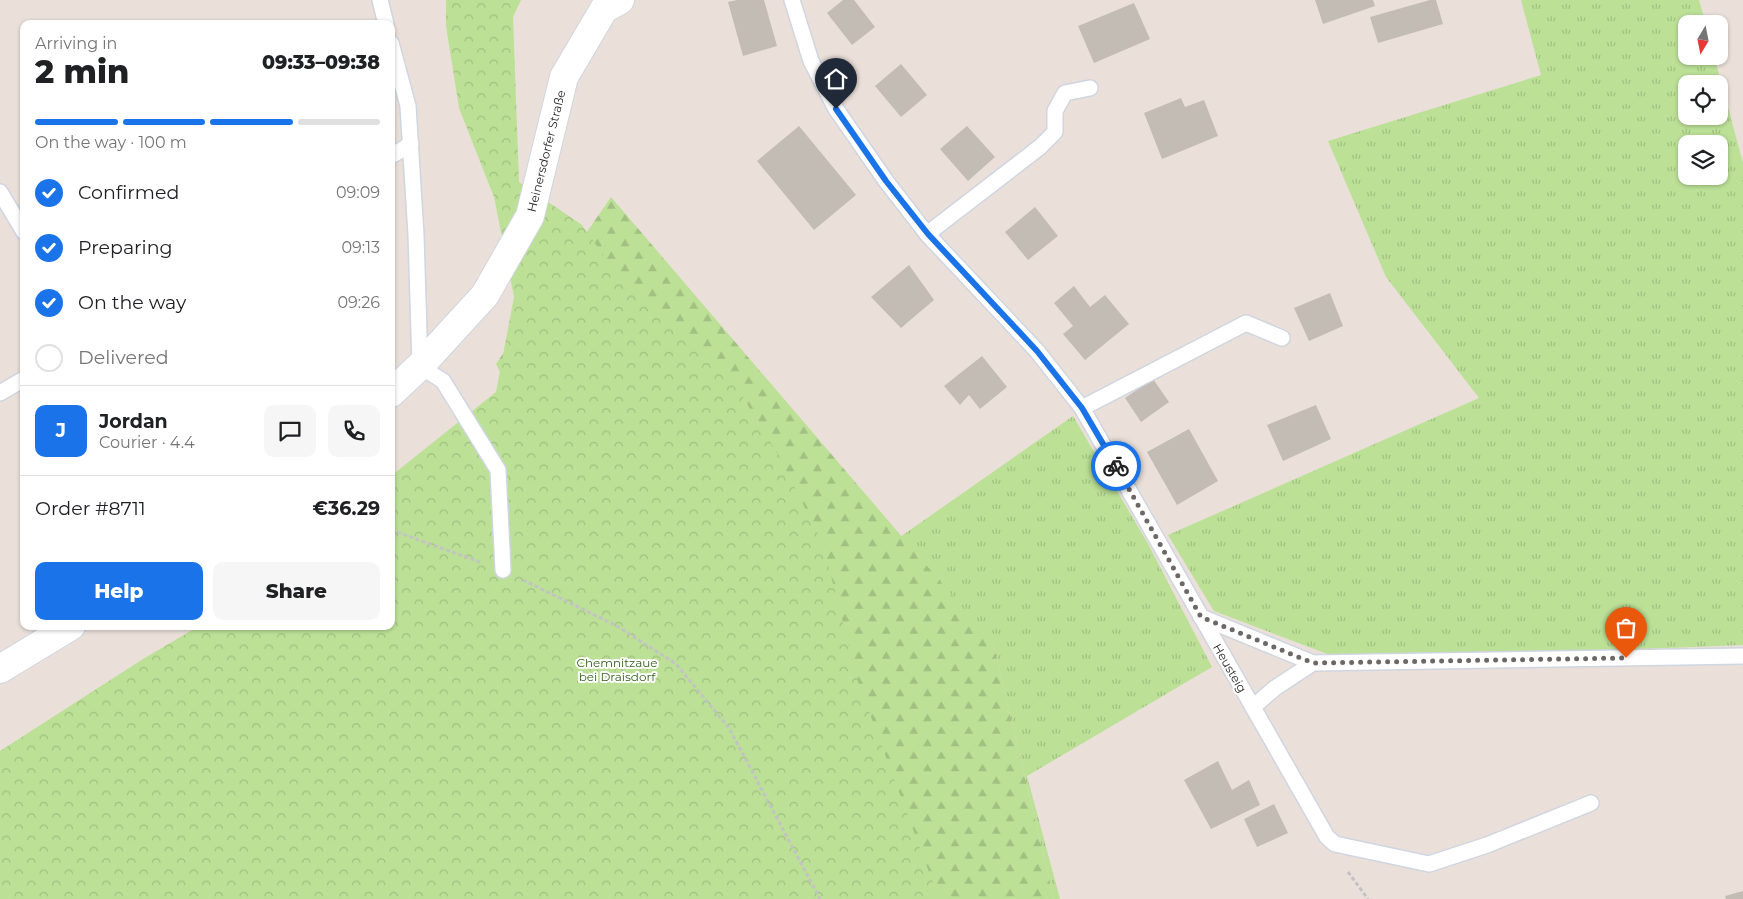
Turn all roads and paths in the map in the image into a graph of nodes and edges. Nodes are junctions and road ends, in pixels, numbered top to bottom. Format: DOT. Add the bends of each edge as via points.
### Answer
graph roads {
  1 [pos="380,0"];
  2 [pos="620,0"];
  3 [pos="792,0"];
  4 [pos="385,20"];
  5 [pos="395,58"];
  6 [pos="1090,88"];
  7 [pos="411,144"];
  8 [pos="395,154"];
  9 [pos="0,192"];
  10 [pos="20,225"];
  11 [pos="928,234"];
  12 [pos="1282,338"];
  13 [pos="420,366"];
  14 [pos="20,381"];
  15 [pos="395,389"];
  16 [pos="0,393"];
  17 [pos="1082,408"];
  18 [pos="395,531"];
  19 [pos="503,570"];
  20 [pos="1201,617"];
  21 [pos="64,630"];
  22 [pos="1743,656"];
  23 [pos="1313,663"];
  24 [pos="0,669"];
  25 [pos="1253,707"];
  26 [pos="1591,803"];
  27 [pos="820,899"];
  1 -- 4 [label="lane"];
  2 -- 13 [label="street, Heinersdorfer Straße" via="604,9 564,77 530,216 485,295"];
  3 -- 11 [label="lane, Heusteig" via="811,61 836,109"];
  5 -- 7 [label="lane" via="408,106"];
  6 -- 11 [label="lane" via="1065,93 1055,111 1055,132"];
  7 -- 8 [label="lane"];
  7 -- 13 [label="lane"];
  9 -- 10 [label="lane"];
  11 -- 17 [label="lane, Heusteig" via="1037,351"];
  12 -- 17 [label="lane" via="1246,323"];
  13 -- 15 [label="street, Heinersdorfer Straße"];
  13 -- 19 [label="lane" via="443,380 498,470"];
  14 -- 16 [label="lane"];
  17 -- 20 [label="lane, Heusteig"];
  18 -- 19 [label="path"];
  19 -- 27 [label="path" via="617,626 676,664 729,728"];
  20 -- 23 [label="lane"];
  20 -- 25 [label="lane, Heusteig"];
  21 -- 24 [label="street"];
  22 -- 23 [label="lane"];
  23 -- 25 [label="lane"];
  25 -- 26 [label="lane, Heusteig" via="1327,836 1335,844 1429,864 1487,845"];
}
